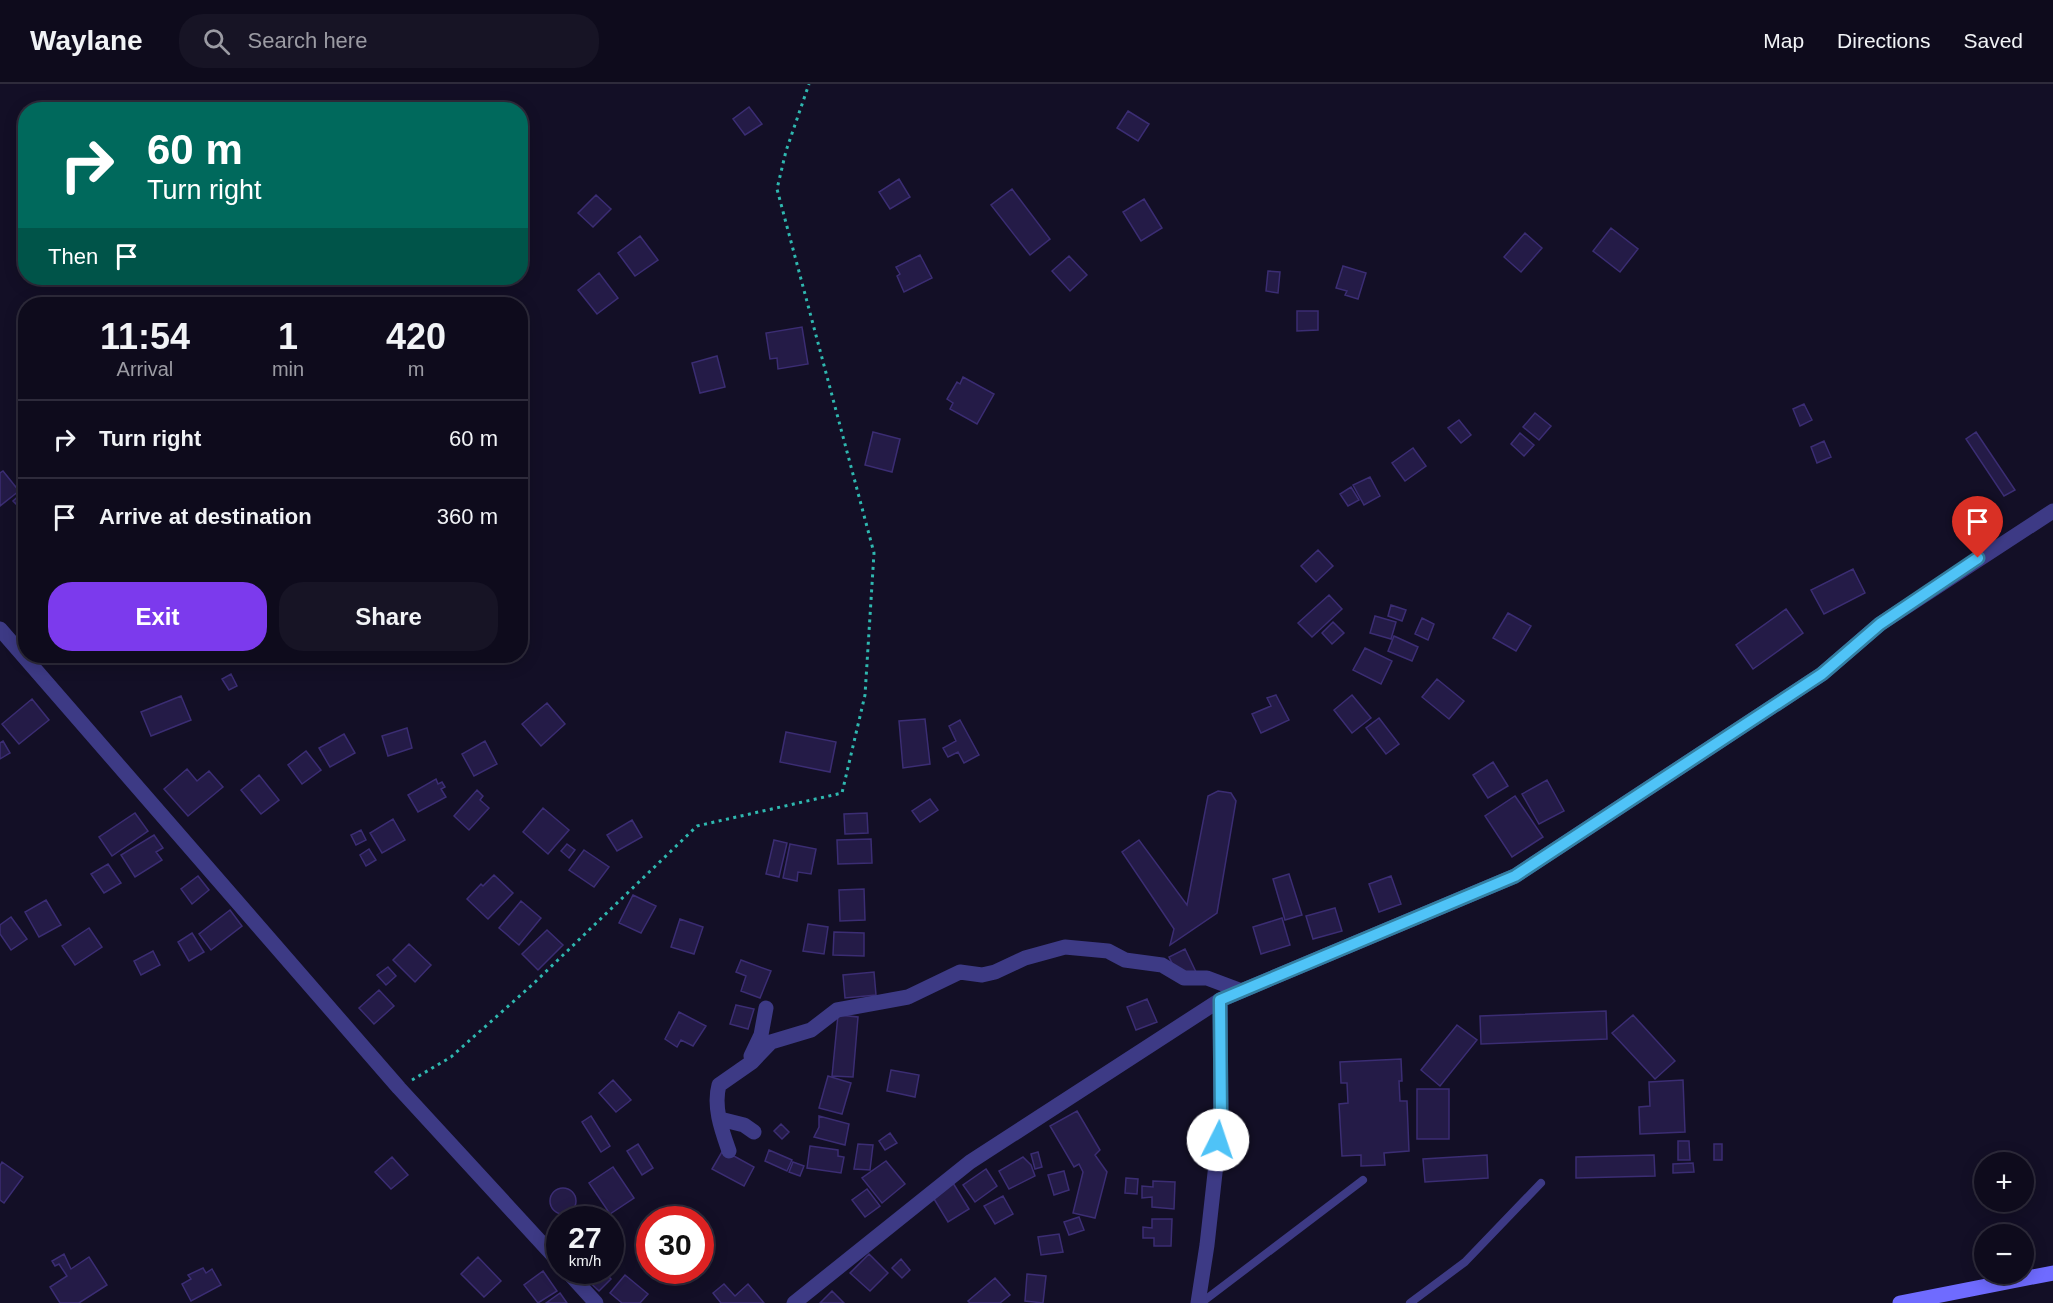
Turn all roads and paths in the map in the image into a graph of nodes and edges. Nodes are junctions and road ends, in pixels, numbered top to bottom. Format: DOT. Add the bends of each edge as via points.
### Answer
graph roads {
  1 [pos="809,84"];
  2 [pos="2053,511"];
  3 [pos="0,629"];
  4 [pos="18,650"];
  5 [pos="30,663"];
  6 [pos="1239,990"];
  7 [pos="1220,1000"];
  8 [pos="766,1008"];
  9 [pos="764,1040"];
  10 [pos="399,1088"];
  11 [pos="720,1119"];
  12 [pos="754,1131"];
  13 [pos="729,1151"];
  14 [pos="1363,1180"];
  15 [pos="1541,1183"];
  16 [pos="546,1248"];
  17 [pos="2053,1274"];
  18 [pos="579,1284"];
  19 [pos="596,1303"];
  20 [pos="794,1303"];
  21 [pos="1200,1303"];
  22 [pos="1410,1303"];
  23 [pos="1900,1303"];
  1 -- 10 [label="path" via="777,189 874,553 865,695 842,793 697,826 451,1058"];
  2 -- 6 [label="street" via="1880,624 1822,674 1515,876"];
  3 -- 4 [label="street"];
  5 -- 10 [label="street"];
  6 -- 7 [label="street"];
  6 -- 9 [label="street" via="1208,978 1184,978 1162,965 1125,960 1108,951 1065,947 1025,958 996,972 960,972 909,998 837,1010 811,1030 771,1042"];
  7 -- 20 [label="street" via="970,1162"];
  7 -- 21 [label="street" via="1221,1119"];
  8 -- 9 [label="street"];
  9 -- 11 [label="street" via="747,1066 719,1085 716,1095"];
  10 -- 16 [label="street"];
  11 -- 12 [label="street"];
  11 -- 13 [label="street"];
  14 -- 21 [label="lane"];
  15 -- 22 [label="lane" via="1466,1262"];
  17 -- 23 [label="main road"];
  18 -- 19 [label="street"];
}
